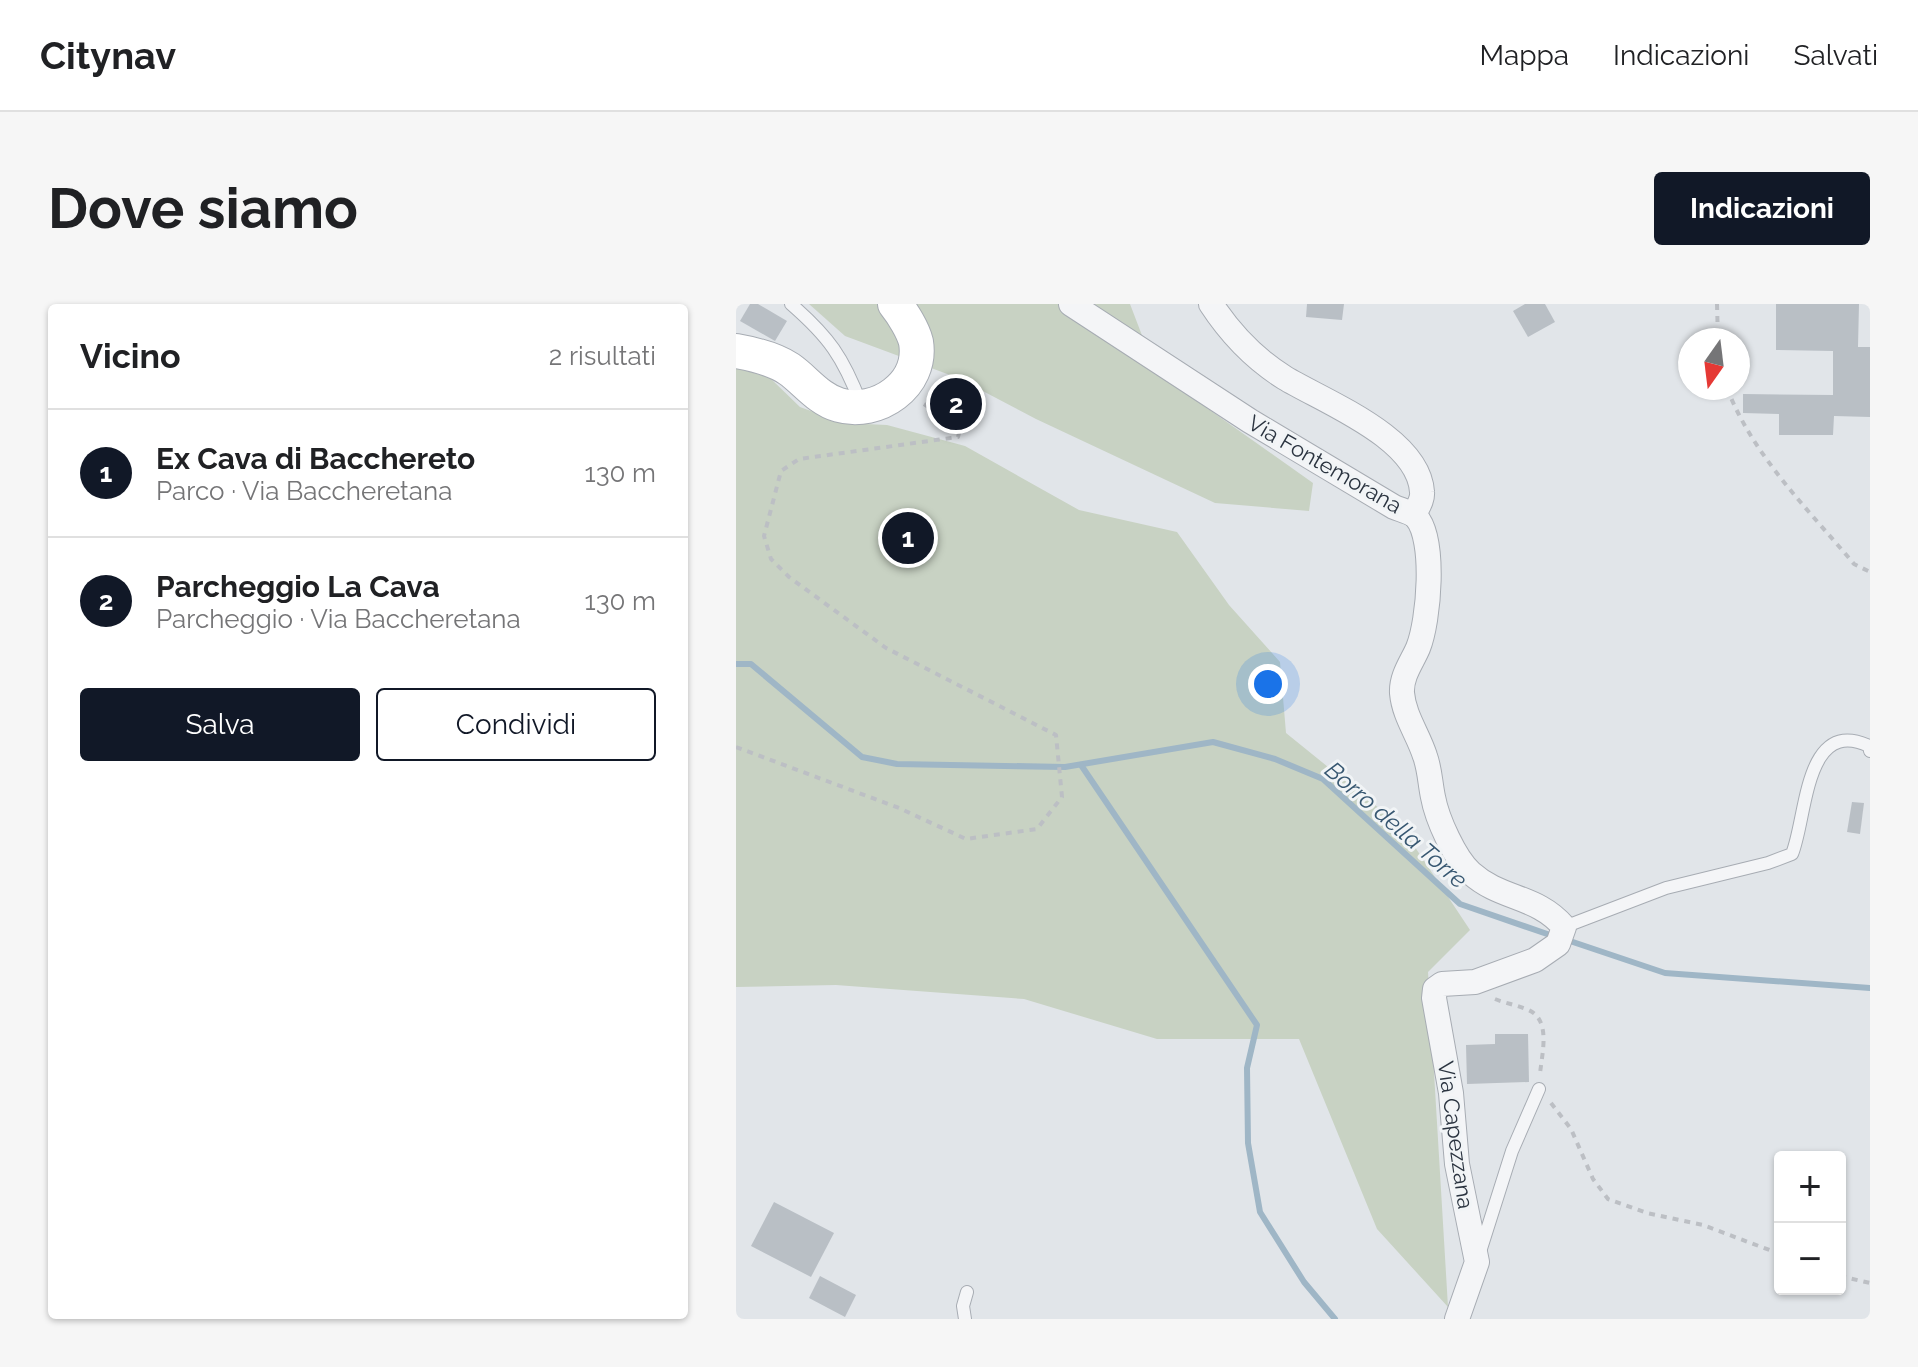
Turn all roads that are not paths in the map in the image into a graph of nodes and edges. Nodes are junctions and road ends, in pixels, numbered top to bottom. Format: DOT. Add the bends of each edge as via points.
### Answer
graph roads {
  1 [pos="791,304"];
  2 [pos="895,304"];
  3 [pos="1071,304"];
  4 [pos="1211,304"];
  5 [pos="736,351"];
  6 [pos="862,407"];
  7 [pos="1414,515"];
  8 [pos="1870,751"];
  9 [pos="1564,927"];
  10 [pos="1539,1089"];
  11 [pos="1477,1262"];
  12 [pos="967,1292"];
  13 [pos="965,1319"];
  14 [pos="1457,1319"];
  1 -- 6 [label="lane" via="837,351"];
  2 -- 6 [label="street" via="916,342 914,367 903,389"];
  3 -- 7 [label="street, Via Fontemorana" via="1250,421"];
  4 -- 7 [label="street" via="1243,345 1283,377 1337,405 1398,448 1418,471 1423,495"];
  5 -- 6 [label="street" via="788,368 837,405"];
  7 -- 9 [label="street, Via Fontemorana" via="1426,545 1426,619 1402,690 1429,768 1433,800 1448,839 1469,872 1497,891 1535,903"];
  8 -- 9 [label="lane" via="1857,741 1837,743 1818,757 1792,854 1666,888"];
  9 -- 11 [label="street, Via Capezzana" via="1558,944 1535,960 1475,982 1435,989 1457,1164"];
  10 -- 11 [label="lane" via="1512,1151"];
  11 -- 14 [label="street"];
  12 -- 13 [label="lane"];
}
